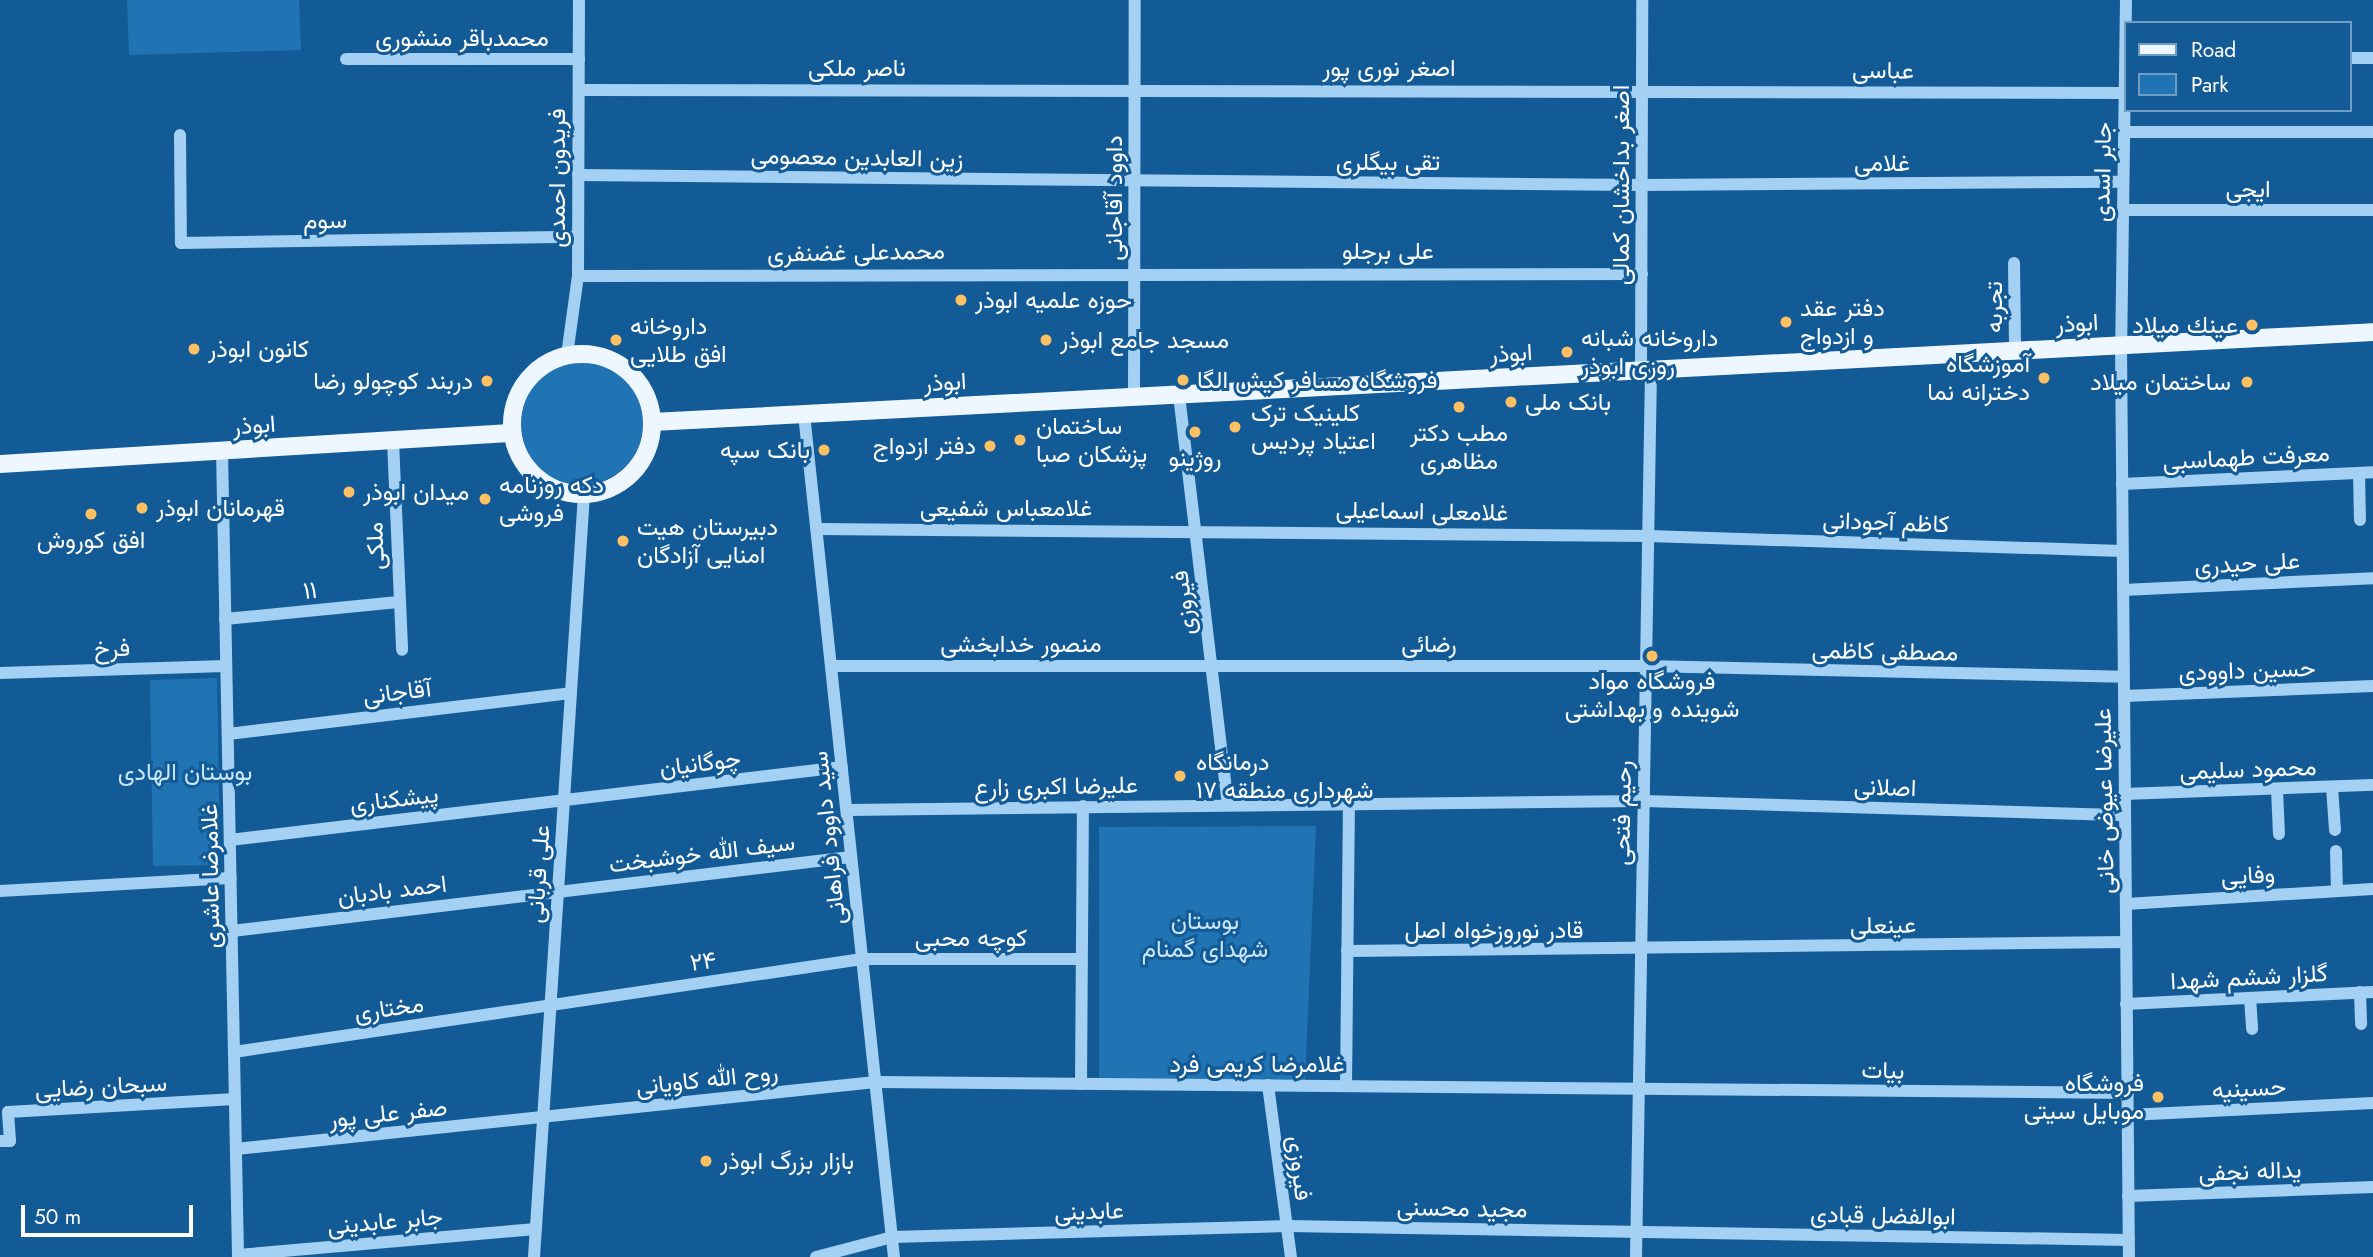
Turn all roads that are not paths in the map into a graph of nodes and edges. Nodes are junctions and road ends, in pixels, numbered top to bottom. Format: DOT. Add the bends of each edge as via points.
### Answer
graph roads {
  1 [pos="579,0"];
  2 [pos="1135,0"];
  3 [pos="1642,0"];
  4 [pos="2126,0"];
  5 [pos="2126,21"];
  6 [pos="2352,58"];
  7 [pos="2373,58"];
  8 [pos="346,59"];
  9 [pos="579,59"];
  10 [pos="1135,88"];
  11 [pos="1642,89"];
  12 [pos="579,90"];
  13 [pos="2124,93"];
  14 [pos="2124,132"];
  15 [pos="2373,132"];
  16 [pos="180,135"];
  17 [pos="578,175"];
  18 [pos="1135,181"];
  19 [pos="2123,182"];
  20 [pos="1642,186"];
  21 [pos="2123,210"];
  22 [pos="2373,210"];
  23 [pos="578,237"];
  24 [pos="2014,263"];
  25 [pos="1135,271"];
  26 [pos="1642,274"];
  27 [pos="578,276"];
  28 [pos="2373,332"];
  29 [pos="2121,345"];
  30 [pos="2015,351"];
  31 [pos="567,355"];
  32 [pos="1646,370"];
  33 [pos="1179,395"];
  34 [pos="1134,397"];
  35 [pos="804,414"];
  36 [pos="652,422"];
  37 [pos="511,433"];
  38 [pos="393,441"];
  39 [pos="222,451"];
  40 [pos="0,464"];
  41 [pos="2373,472"];
  42 [pos="2359,473"];
  43 [pos="2122,484"];
  44 [pos="584,494"];
  45 [pos="2360,520"];
  46 [pos="1195,528"];
  47 [pos="817,529"];
  48 [pos="1648,536"];
  49 [pos="2122,551"];
  50 [pos="2373,578"];
  51 [pos="2123,590"];
  52 [pos="398,602"];
  53 [pos="225,619"];
  54 [pos="402,650"];
  55 [pos="1212,664"];
  56 [pos="226,666"];
  57 [pos="831,666"];
  58 [pos="1646,666"];
  59 [pos="0,673"];
  60 [pos="2123,677"];
  61 [pos="2373,686"];
  62 [pos="571,693"];
  63 [pos="2123,696"];
  64 [pos="228,734"];
  65 [pos="842,767"];
  66 [pos="2373,785"];
  67 [pos="2332,787"];
  68 [pos="2277,789"];
  69 [pos="2124,794"];
  70 [pos="564,800"];
  71 [pos="1644,801"];
  72 [pos="1349,804"];
  73 [pos="1228,805"];
  74 [pos="1083,806"];
  75 [pos="847,810"];
  76 [pos="2125,815"];
  77 [pos="2335,830"];
  78 [pos="2279,834"];
  79 [pos="230,840"];
  80 [pos="2336,851"];
  81 [pos="851,857"];
  82 [pos="231,877"];
  83 [pos="2373,889"];
  84 [pos="0,891"];
  85 [pos="2337,891"];
  86 [pos="558,892"];
  87 [pos="2126,904"];
  88 [pos="232,931"];
  89 [pos="2126,942"];
  90 [pos="1641,950"];
  91 [pos="1347,951"];
  92 [pos="862,959"];
  93 [pos="1079,959"];
  94 [pos="2367,992"];
  95 [pos="2250,998"];
  96 [pos="2126,1004"];
  97 [pos="550,1005"];
  98 [pos="2361,1024"];
  99 [pos="2252,1029"];
  100 [pos="234,1052"];
  101 [pos="876,1082"];
  102 [pos="1082,1084"];
  103 [pos="1268,1085"];
  104 [pos="1346,1086"];
  105 [pos="1639,1089"];
  106 [pos="2127,1093"];
  107 [pos="235,1099"];
  108 [pos="2373,1103"];
  109 [pos="2128,1115"];
  110 [pos="544,1119"];
  111 [pos="0,1141"];
  112 [pos="236,1149"];
  113 [pos="2373,1187"];
  114 [pos="2128,1196"];
  115 [pos="1287,1226"];
  116 [pos="536,1229"];
  117 [pos="1636,1232"];
  118 [pos="892,1237"];
  119 [pos="2129,1240"];
  120 [pos="238,1256"];
  121 [pos="534,1257"];
  122 [pos="816,1257"];
  123 [pos="894,1257"];
  124 [pos="1291,1257"];
  125 [pos="1636,1257"];
  126 [pos="2129,1257"];
  1 -- 9 [label="street, فریدون احمدی"];
  2 -- 10 [label="street, داوود آقاجانی"];
  3 -- 11 [label="street, اصغر بداخشان کمالی"];
  4 -- 5 [label="street, جابر اسدی"];
  6 -- 7 [label="street"];
  8 -- 9 [label="street, محمدباقر منشوری"];
  9 -- 12 [label="street, فریدون احمدی"];
  10 -- 11 [label="street, اصغر نوری پور"];
  10 -- 12 [label="street, ناصر ملکی"];
  10 -- 18 [label="street, داوود آقاجانی"];
  11 -- 13 [label="street, عباسی"];
  11 -- 20 [label="street, اصغر بداخشان کمالی"];
  12 -- 17 [label="street, فریدون احمدی"];
  13 -- 14 [label="street, جابر اسدی"];
  14 -- 15 [label="street"];
  14 -- 19 [label="street, جابر اسدی"];
  16 -- 23 [label="street, سوم" via="181,243"];
  17 -- 18 [label="street, زین العابدین معصومی"];
  17 -- 23 [label="street, فریدون احمدی"];
  18 -- 20 [label="street, تقی بیگلری"];
  18 -- 25 [label="street, داوود آقاجانی"];
  19 -- 20 [label="street, غلامی"];
  19 -- 21 [label="street, جابر اسدی"];
  20 -- 26 [label="street, اصغر بداخشان کمالی"];
  21 -- 22 [label="street, ایجی"];
  21 -- 29 [label="street, جابر اسدی"];
  23 -- 27 [label="street, فریدون احمدی"];
  24 -- 30 [label="street, تجربه"];
  25 -- 26 [label="street, علی برجلو"];
  25 -- 27 [label="street, محمدعلی غضنفری"];
  25 -- 34 [label="street, داوود آقاجانی"];
  26 -- 32 [label="street, اصغر بداخشان کمالی"];
  27 -- 31 [label="street, فریدون احمدی"];
  28 -- 29 [label="main road, ابوذر"];
  29 -- 30 [label="main road, ابوذر"];
  29 -- 43 [label="street, علیرضا عیوض خانی"];
  30 -- 32 [label="main road, ابوذر"];
  31 -- 36 [label="main road" via="607,359 625,369 649,402"];
  31 -- 37 [label="main road" via="531,376 515,402"];
  32 -- 33 [label="main road, ابوذر"];
  32 -- 48 [label="street, رحیم فتحی"];
  33 -- 34 [label="main road, ابوذر"];
  33 -- 46 [label="street, فیروزی"];
  34 -- 35 [label="main road, ابوذر"];
  35 -- 36 [label="main road, ابوذر"];
  35 -- 47 [label="street, سید داوود فراهانی"];
  36 -- 44 [label="main road" via="640,464 615,485"];
  37 -- 38 [label="main road, ابوذر"];
  37 -- 44 [label="main road" via="528,470 544,483"];
  38 -- 39 [label="main road, ابوذر"];
  38 -- 52 [label="street, ملکی"];
  39 -- 40 [label="main road, ابوذر"];
  39 -- 53 [label="street, غلامرضا عاشری"];
  41 -- 42 [label="street, معرفت طهماسبی"];
  42 -- 43 [label="street, معرفت طهماسبی"];
  42 -- 45 [label="street"];
  43 -- 49 [label="street, علیرضا عیوض خانی"];
  44 -- 62 [label="street, علی قربانی"];
  46 -- 47 [label="street, غلامعباس شفیعی"];
  46 -- 48 [label="street, غلامعلی اسماعیلی"];
  46 -- 55 [label="street, فیروزی"];
  47 -- 57 [label="street, سید داوود فراهانی"];
  48 -- 49 [label="street, کاظم آجودانی"];
  48 -- 58 [label="street, رحیم فتحی"];
  49 -- 51 [label="street, علیرضا عیوض خانی"];
  50 -- 51 [label="street, علی حیدری"];
  51 -- 60 [label="street, علیرضا عیوض خانی"];
  52 -- 53 [label="street, ۱۱"];
  52 -- 54 [label="street, ملکی"];
  53 -- 56 [label="street, غلامرضا عاشری"];
  55 -- 57 [label="street, منصور خدابخشی"];
  55 -- 58 [label="street, رضائی"];
  55 -- 73 [label="street, فیروزی"];
  56 -- 59 [label="street, فرخ"];
  56 -- 64 [label="street, غلامرضا عاشری"];
  57 -- 65 [label="street, سید داوود فراهانی"];
  58 -- 60 [label="street, مصطفی کاظمی"];
  58 -- 71 [label="street, رحیم فتحی"];
  60 -- 63 [label="street, علیرضا عیوض خانی"];
  61 -- 63 [label="street, حسین داوودی"];
  62 -- 64 [label="street, آقاجانی"];
  62 -- 70 [label="street, علی قربانی"];
  63 -- 69 [label="street, علیرضا عیوض خانی"];
  64 -- 79 [label="street, غلامرضا عاشری"];
  65 -- 70 [label="street, چوگانیان"];
  65 -- 75 [label="street, سید داوود فراهانی"];
  66 -- 67 [label="street, محمود سلیمی"];
  67 -- 68 [label="street, محمود سلیمی"];
  67 -- 77 [label="street"];
  68 -- 69 [label="street, محمود سلیمی"];
  68 -- 78 [label="street"];
  69 -- 76 [label="street, علیرضا عیوض خانی"];
  70 -- 79 [label="street, پیشکناری"];
  70 -- 86 [label="street, علی قربانی"];
  71 -- 72 [label="street, علیرضا اکبری زارع"];
  71 -- 76 [label="street, اصلانی"];
  71 -- 90 [label="street, رحیم فتحی"];
  72 -- 73 [label="street, علیرضا اکبری زارع"];
  72 -- 91 [label="street"];
  73 -- 74 [label="street, علیرضا اکبری زارع"];
  74 -- 75 [label="street, علیرضا اکبری زارع"];
  74 -- 93 [label="street"];
  75 -- 81 [label="street, سید داوود فراهانی"];
  76 -- 87 [label="street, علیرضا عیوض خانی"];
  79 -- 82 [label="street, غلامرضا عاشری"];
  80 -- 85 [label="street"];
  81 -- 86 [label="street, سیف الله خوشبخت"];
  81 -- 92 [label="street, سید داوود فراهانی"];
  82 -- 84 [label="street"];
  82 -- 88 [label="street, غلامرضا عاشری"];
  83 -- 85 [label="street, وفایی"];
  85 -- 87 [label="street, وفایی"];
  86 -- 88 [label="street, احمد بادبان"];
  86 -- 97 [label="street, علی قربانی"];
  87 -- 89 [label="street, علیرضا عیوض خانی"];
  88 -- 100 [label="street, غلامرضا عاشری"];
  89 -- 90 [label="street, عینعلی"];
  89 -- 96 [label="street, علیرضا عیوض خانی"];
  90 -- 91 [label="street, قادر نوروزخواه اصل"];
  90 -- 105 [label="street, رحیم فتحی"];
  91 -- 104 [label="street"];
  92 -- 93 [label="street, کوچه محبی"];
  92 -- 97 [label="street, ۲۴"];
  92 -- 101 [label="street, سید داوود فراهانی"];
  93 -- 102 [label="street"];
  94 -- 95 [label="street, گلزار ششم شهدا"];
  94 -- 98 [label="street"];
  95 -- 96 [label="street, گلزار ششم شهدا"];
  95 -- 99 [label="street"];
  96 -- 106 [label="street, علیرضا عیوض خانی"];
  97 -- 100 [label="street, مختاری"];
  97 -- 110 [label="street, علی قربانی"];
  100 -- 107 [label="street, غلامرضا عاشری"];
  101 -- 102 [label="street, غلامرضا کریمی فرد"];
  101 -- 110 [label="street, روح الله کاویانی"];
  101 -- 118 [label="street, سید داوود فراهانی"];
  102 -- 103 [label="street, غلامرضا کریمی فرد"];
  103 -- 104 [label="street, غلامرضا کریمی فرد"];
  103 -- 115 [label="street, فیروزی"];
  104 -- 105 [label="street, غلامرضا کریمی فرد"];
  105 -- 106 [label="street, بیات"];
  105 -- 117 [label="street, رحیم فتحی"];
  106 -- 109 [label="street, علیرضا عیوض خانی"];
  107 -- 111 [label="street, سبحان رضایی" via="8,1112 10,1141"];
  107 -- 112 [label="street, غلامرضا عاشری"];
  108 -- 109 [label="street, حسینیه"];
  109 -- 114 [label="street, علیرضا عیوض خانی"];
  110 -- 112 [label="street, صفر علی پور"];
  110 -- 116 [label="street, علی قربانی"];
  112 -- 120 [label="street, غلامرضا عاشری"];
  113 -- 114 [label="street, یداله نجفی"];
  114 -- 119 [label="street, علیرضا عیوض خانی"];
  115 -- 117 [label="street, مجید محسنی"];
  115 -- 118 [label="street, عابدینی"];
  115 -- 124 [label="street, فیروزی"];
  116 -- 120 [label="street, جابر عابدینی"];
  116 -- 121 [label="street, علی قربانی"];
  117 -- 119 [label="street, ابوالفضل قبادی"];
  117 -- 125 [label="street, رحیم فتحی"];
  118 -- 122 [label="street, عابدینی"];
  118 -- 123 [label="street, سید داوود فراهانی"];
  119 -- 126 [label="street, علیرضا عیوض خانی"];
}
